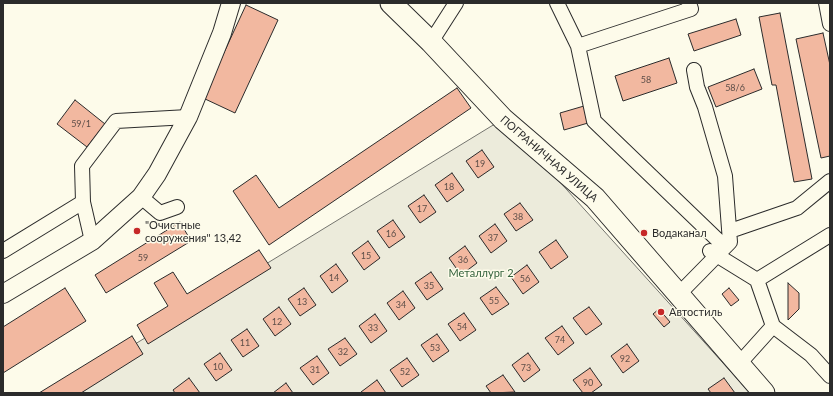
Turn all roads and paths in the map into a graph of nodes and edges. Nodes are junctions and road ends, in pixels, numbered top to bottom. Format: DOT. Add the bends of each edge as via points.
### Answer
graph roads {
  1 [pos="217,3"];
  2 [pos="231,3"];
  3 [pos="391,3"];
  4 [pos="456,3"];
  5 [pos="557,3"];
  6 [pos="689,3"];
  7 [pos="826,3"];
  8 [pos="830,24"];
  9 [pos="222,33"];
  10 [pos="431,42"];
  11 [pos="578,46"];
  12 [pos="694,70"];
  13 [pos="188,117"];
  14 [pos="830,181"];
  15 [pos="141,197"];
  16 [pos="82,202"];
  17 [pos="177,207"];
  18 [pos="730,231"];
  19 [pos="830,235"];
  20 [pos="92,240"];
  21 [pos="3,251"];
  22 [pos="721,251"];
  23 [pos="757,280"];
  24 [pos="676,292"];
  25 [pos="3,294"];
  26 [pos="773,326"];
  27 [pos="738,365"];
  28 [pos="830,376"];
  29 [pos="764,393"];
  1 -- 9 [label="main road"];
  2 -- 9 [label="main road"];
  3 -- 10 [label="highway, ПОГРАНИЧНАЯ УЛИЦА"];
  4 -- 10 [label="lane"];
  5 -- 11 [label="lane"];
  6 -- 11 [label="lane" via="691,9"];
  7 -- 8 [label="lane"];
  9 -- 13 [label="main road"];
  10 -- 24 [label="highway, ПОГРАНИЧНАЯ УЛИЦА" via="503,119 595,198"];
  11 -- 22 [label="lane" via="594,120"];
  12 -- 18 [label="lane" via="725,176"];
  13 -- 15 [label="main road" via="157,174"];
  13 -- 16 [label="lane" via="116,121 82,166"];
  14 -- 18 [label="lane" via="797,208"];
  15 -- 17 [label="lane" via="160,213"];
  15 -- 20 [label="main road"];
  16 -- 20 [label="lane"];
  16 -- 21 [label="lane"];
  18 -- 22 [label="lane" via="730,242"];
  19 -- 23 [label="lane"];
  20 -- 25 [label="main road"];
  22 -- 23 [label="lane"];
  22 -- 24 [label="lane"];
  23 -- 26 [label="lane"];
  24 -- 27 [label="highway, ПОГРАНИЧНАЯ УЛИЦА"];
  26 -- 27 [label="lane"];
  26 -- 28 [label="lane" via="811,355"];
  27 -- 29 [label="highway, ПОГРАНИЧНАЯ УЛИЦА"];
}
